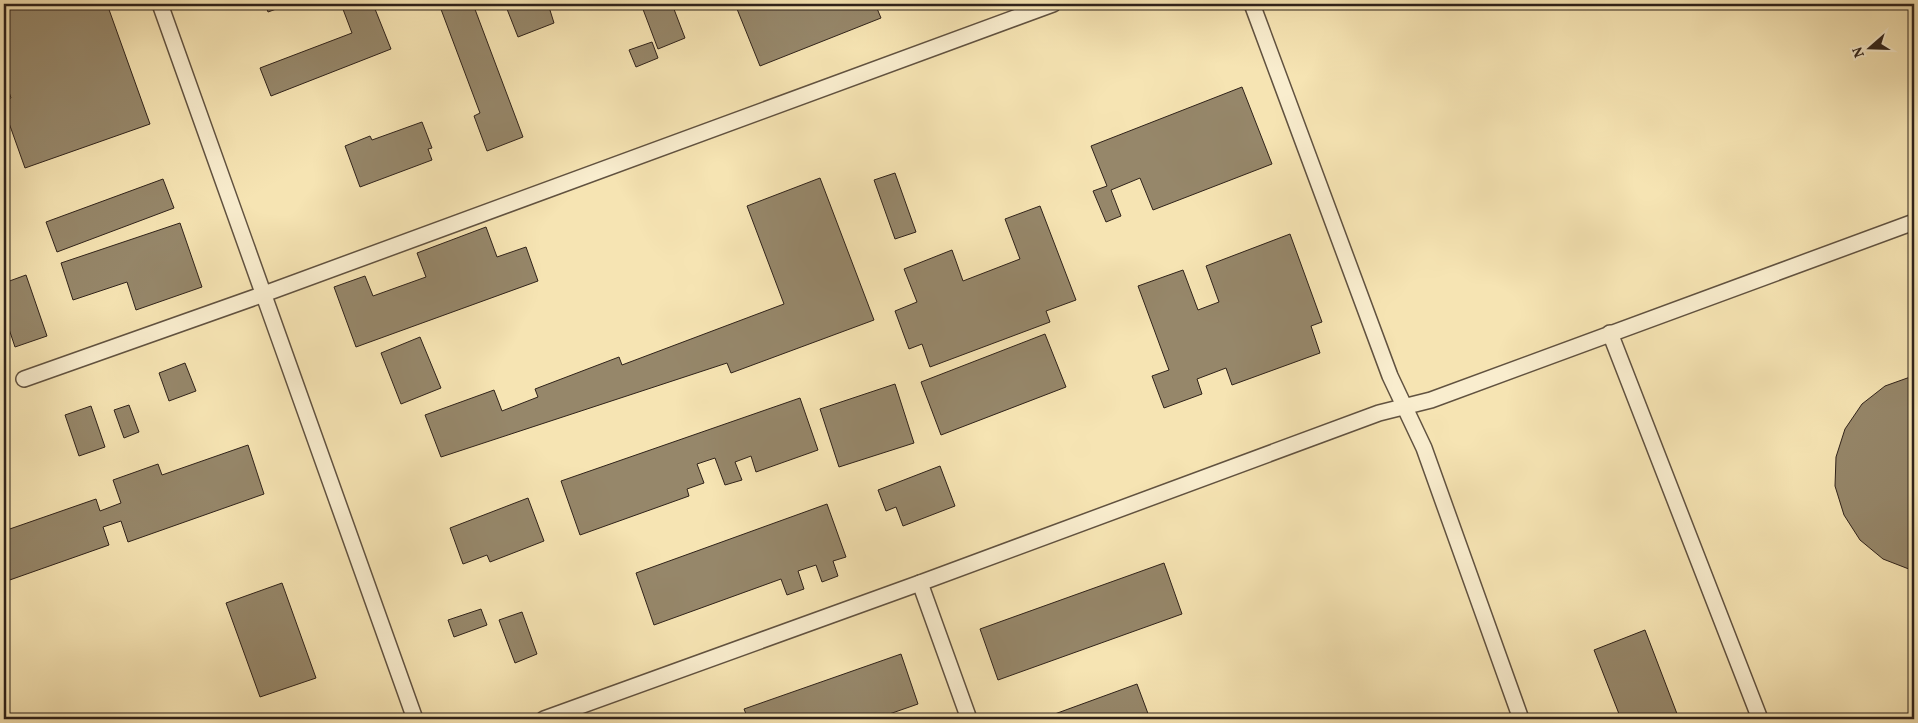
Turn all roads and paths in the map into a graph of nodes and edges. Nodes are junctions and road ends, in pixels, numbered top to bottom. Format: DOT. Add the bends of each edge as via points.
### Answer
graph roads {
  1 [pos="160,4"];
  2 [pos="1053,4"];
  3 [pos="1252,4"];
  4 [pos="1914,222"];
  5 [pos="264,294"];
  6 [pos="1610,333"];
  7 [pos="24,379"];
  8 [pos="1405,407"];
  9 [pos="920,583"];
  10 [pos="415,719"];
  11 [pos="544,719"];
  12 [pos="969,719"];
  13 [pos="1521,719"];
  14 [pos="1760,719"];
  1 -- 5 [label="lane"];
  2 -- 5 [label="lane"];
  3 -- 8 [label="lane" via="1390,376"];
  4 -- 6 [label="lane"];
  5 -- 7 [label="lane"];
  5 -- 10 [label="lane"];
  6 -- 8 [label="lane"];
  6 -- 14 [label="lane"];
  8 -- 9 [label="lane" via="1379,413"];
  8 -- 13 [label="lane" via="1424,448"];
  9 -- 11 [label="lane"];
  9 -- 12 [label="lane"];
}
